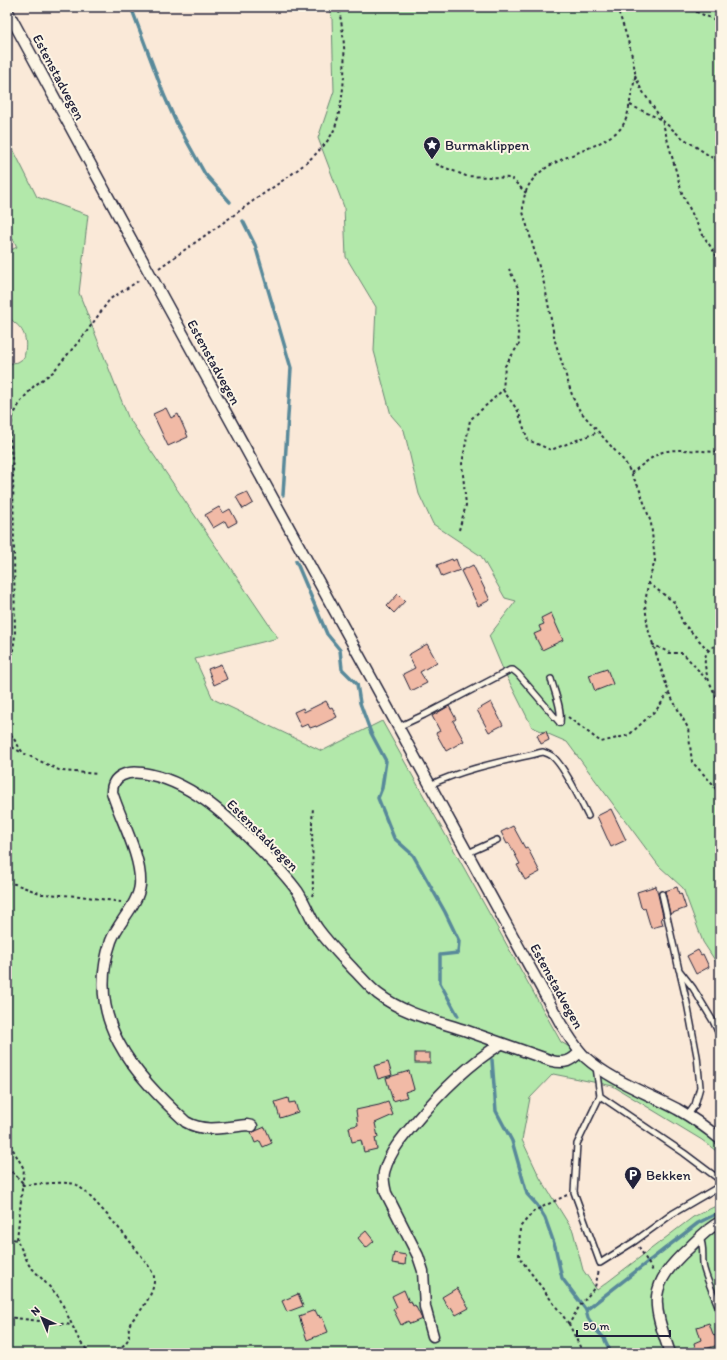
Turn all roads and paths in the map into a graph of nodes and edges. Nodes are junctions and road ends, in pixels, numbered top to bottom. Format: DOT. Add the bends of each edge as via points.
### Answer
graph roads {
  1 [pos="338,7"];
  2 [pos="617,7"];
  3 [pos="685,7"];
  4 [pos="7,10"];
  5 [pos="720,22"];
  6 [pos="635,74"];
  7 [pos="630,106"];
  8 [pos="662,120"];
  9 [pos="720,163"];
  10 [pos="436,164"];
  11 [pos="526,193"];
  12 [pos="720,261"];
  13 [pos="509,268"];
  14 [pos="150,274"];
  15 [pos="503,390"];
  16 [pos="598,432"];
  17 [pos="720,452"];
  18 [pos="631,473"];
  19 [pos="459,530"];
  20 [pos="648,583"];
  21 [pos="652,644"];
  22 [pos="720,644"];
  23 [pos="708,650"];
  24 [pos="7,662"];
  25 [pos="551,679"];
  26 [pos="708,681"];
  27 [pos="669,693"];
  28 [pos="720,704"];
  29 [pos="560,710"];
  30 [pos="7,723"];
  31 [pos="398,727"];
  32 [pos="7,744"];
  33 [pos="23,753"];
  34 [pos="97,774"];
  35 [pos="430,784"];
  36 [pos="720,796"];
  37 [pos="313,807"];
  38 [pos="588,816"];
  39 [pos="497,840"];
  40 [pos="468,853"];
  41 [pos="7,883"];
  42 [pos="662,894"];
  43 [pos="133,903"];
  44 [pos="305,904"];
  45 [pos="679,970"];
  46 [pos="720,1036"];
  47 [pos="500,1044"];
  48 [pos="580,1052"];
  49 [pos="596,1066"];
  50 [pos="600,1096"];
  51 [pos="688,1115"];
  52 [pos="252,1126"];
  53 [pos="7,1139"];
  54 [pos="720,1139"];
  55 [pos="7,1169"];
  56 [pos="720,1180"];
  57 [pos="22,1184"];
  58 [pos="720,1186"];
  59 [pos="574,1192"];
  60 [pos="720,1222"];
  61 [pos="7,1238"];
  62 [pos="700,1238"];
  63 [pos="17,1240"];
  64 [pos="635,1241"];
  65 [pos="600,1263"];
  66 [pos="651,1266"];
  67 [pos="720,1311"];
  68 [pos="7,1317"];
  69 [pos="569,1324"];
  70 [pos="72,1325"];
  71 [pos="433,1336"];
  72 [pos="90,1353"];
  73 [pos="113,1353"];
  74 [pos="583,1353"];
  75 [pos="670,1353"];
  1 -- 14 [label="path" via="343,35 343,89 336,125 328,140 282,181"];
  2 -- 6 [label="path"];
  3 -- 5 [label="path"];
  4 -- 14 [label="street, Estenstadvegen"];
  6 -- 7 [label="path"];
  6 -- 8 [label="path" via="641,89"];
  7 -- 8 [label="path"];
  7 -- 11 [label="path" via="626,121 620,130 598,145 551,165 531,181"];
  8 -- 9 [label="path" via="680,136"];
  8 -- 12 [label="path" via="682,193 701,232"];
  10 -- 11 [label="path" via="466,176 512,178"];
  11 -- 16 [label="path" via="522,202 523,212 545,287 555,341 580,411"];
  13 -- 15 [label="path" via="519,290 519,344 506,366"];
  14 -- 24 [label="path" via="110,299 53,372 25,396 12,418 10,436 13,471 15,636 13,650"];
  14 -- 31 [label="street, Estenstadvegen"];
  15 -- 16 [label="path" via="518,411 528,440 551,450"];
  15 -- 19 [label="path" via="470,420 462,464 466,505"];
  16 -- 18 [label="path" via="625,462"];
  17 -- 18 [label="path" via="669,451 661,453"];
  18 -- 20 [label="path" via="651,523 655,561"];
  20 -- 21 [label="path" via="645,605"];
  20 -- 23 [label="path" via="674,602 682,623"];
  21 -- 26 [label="path" via="670,653 683,653"];
  21 -- 27 [label="path"];
  22 -- 23 [label="path"];
  23 -- 26 [label="path" via="705,658"];
  25 -- 29 [label="lane"];
  26 -- 28 [label="path"];
  27 -- 29 [label="path" via="657,709 628,735 601,742"];
  27 -- 36 [label="path" via="688,728 692,762 712,783"];
  29 -- 31 [label="lane" via="560,723 518,674 510,670"];
  30 -- 33 [label="path" via="8,730"];
  31 -- 35 [label="street, Estenstadvegen"];
  32 -- 33 [label="path"];
  33 -- 34 [label="path" via="61,771"];
  35 -- 38 [label="lane" via="487,764 543,752 556,760"];
  35 -- 40 [label="street, Estenstadvegen"];
  37 -- 44 [label="path" via="314,893"];
  39 -- 40 [label="lane"];
  40 -- 48 [label="street, Estenstadvegen" via="561,1024"];
  41 -- 43 [label="path" via="42,894"];
  42 -- 45 [label="lane"];
  43 -- 44 [label="street, Estenstadvegen" via="140,886 140,872 112,792 112,785 120,776 142,773 196,794 230,819 287,877"];
  43 -- 52 [label="street, Estenstadvegen" via="114,933 104,974 103,992 106,1009 110,1028 116,1040 139,1074 186,1122 202,1129"];
  44 -- 47 [label="street, Estenstadvegen" via="328,941 377,993 389,1002"];
  45 -- 46 [label="lane" via="693,988"];
  45 -- 51 [label="lane" via="697,1056 700,1087 695,1106"];
  47 -- 48 [label="street, Estenstadvegen" via="560,1063 570,1061"];
  47 -- 71 [label="street" via="476,1062 424,1112 401,1140 384,1170 386,1193 413,1245 423,1271 425,1307"];
  48 -- 49 [label="street, Estenstadvegen"];
  49 -- 50 [label="lane"];
  49 -- 51 [label="street, Estenstadvegen"];
  50 -- 56 [label="lane"];
  50 -- 59 [label="lane" via="577,1144"];
  51 -- 54 [label="street, Estenstadvegen"];
  53 -- 57 [label="path" via="24,1168"];
  55 -- 57 [label="path"];
  57 -- 63 [label="path"];
  57 -- 73 [label="path" via="76,1184 98,1204 131,1242 154,1275 154,1290 130,1323 128,1341"];
  58 -- 64 [label="lane" via="672,1214"];
  59 -- 65 [label="lane"];
  59 -- 69 [label="path" via="534,1211 520,1227 519,1257"];
  60 -- 62 [label="street"];
  61 -- 63 [label="path"];
  62 -- 67 [label="lane" via="704,1270"];
  62 -- 75 [label="street" via="670,1267 659,1284 656,1305 658,1318"];
  63 -- 70 [label="path" via="29,1265 59,1297"];
  64 -- 65 [label="lane"];
  64 -- 66 [label="path"];
  65 -- 69 [label="path" via="595,1287"];
  68 -- 70 [label="path"];
  69 -- 74 [label="path"];
  70 -- 72 [label="path" via="80,1342"];
}
